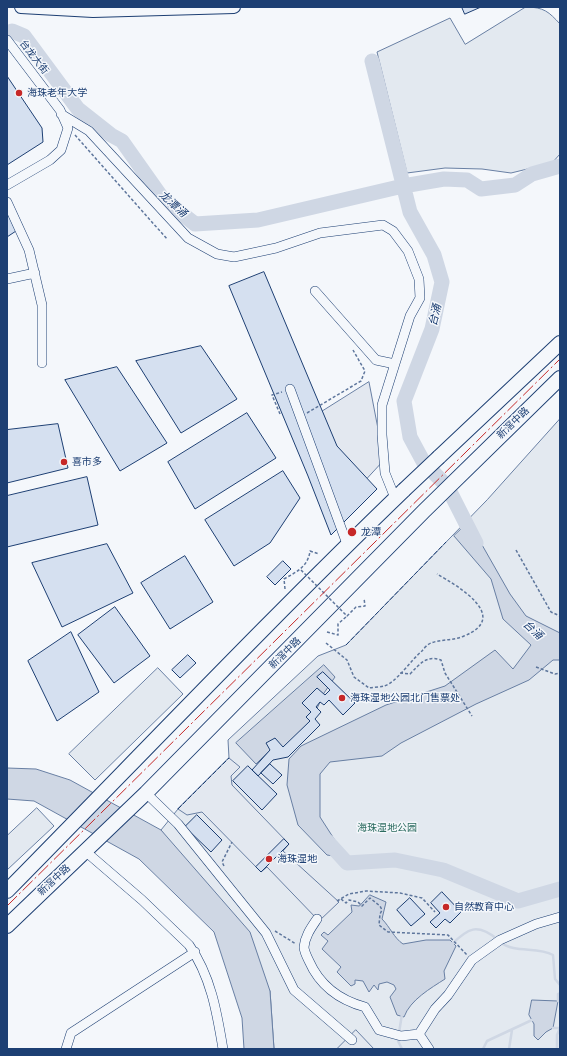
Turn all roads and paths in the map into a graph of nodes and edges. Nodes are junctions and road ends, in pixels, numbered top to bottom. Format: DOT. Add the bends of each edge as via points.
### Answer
graph roads {
  1 [pos="21,7"];
  2 [pos="234,7"];
  3 [pos="7,40"];
  4 [pos="61,114"];
  5 [pos="68,128"];
  6 [pos="7,185"];
  7 [pos="7,202"];
  8 [pos="167,239"];
  9 [pos="35,273"];
  10 [pos="7,279"];
  11 [pos="315,291"];
  12 [pos="560,343"];
  13 [pos="353,350"];
  14 [pos="42,363"];
  15 [pos="395,364"];
  16 [pos="560,378"];
  17 [pos="290,389"];
  18 [pos="280,414"];
  19 [pos="301,417"];
  20 [pos="400,494"];
  21 [pos="348,544"];
  22 [pos="516,550"];
  23 [pos="319,554"];
  24 [pos="301,570"];
  25 [pos="437,574"];
  26 [pos="285,589"];
  27 [pos="364,598"];
  28 [pos="347,616"];
  29 [pos="560,616"];
  30 [pos="327,632"];
  31 [pos="326,642"];
  32 [pos="536,667"];
  33 [pos="400,673"];
  34 [pos="560,673"];
  35 [pos="472,716"];
  36 [pos="146,793"];
  37 [pos="232,842"];
  38 [pos="88,847"];
  39 [pos="225,868"];
  40 [pos="7,891"];
  41 [pos="341,899"];
  42 [pos="338,901"];
  43 [pos="435,912"];
  44 [pos="560,917"];
  45 [pos="317,919"];
  46 [pos="7,926"];
  47 [pos="274,930"];
  48 [pos="304,948"];
  49 [pos="195,952"];
  50 [pos="472,960"];
  51 [pos="419,1034"];
  52 [pos="352,1040"];
  53 [pos="66,1049"];
  54 [pos="223,1049"];
  55 [pos="430,1049"];
  1 -- 2 [label="main road" via="107,11"];
  3 -- 4 [label="street, 台龙大街"];
  4 -- 5 [label="street, 台龙大街"];
  4 -- 15 [label="street" via="89,131 188,238 217,254 234,256 276,248 320,233 383,225 394,231 408,251 419,279 420,298 410,316"];
  5 -- 6 [label="street" via="60,150 50,160"];
  5 -- 8 [label="path"];
  7 -- 9 [label="street" via="29,250"];
  9 -- 10 [label="street"];
  9 -- 14 [label="street" via="42,305"];
  11 -- 15 [label="street" via="376,360"];
  12 -- 20 [label="highway, bridge"];
  13 -- 19 [label="path" via="365,371 361,381"];
  15 -- 20 [label="street" via="382,405 382,435 385,473"];
  16 -- 36 [label="highway, 新滘中路" via="424,511"];
  17 -- 18 [label="path" via="272,395"];
  17 -- 19 [label="street"];
  19 -- 21 [label="street"];
  20 -- 21 [label="highway"];
  21 -- 40 [label="highway"];
  22 -- 29 [label="path" via="551,612"];
  23 -- 24 [label="path, bridge" via="310,551 309,559"];
  24 -- 26 [label="path, bridge" via="284,579"];
  24 -- 28 [label="path, bridge"];
  25 -- 33 [label="path" via="474,599 482,614 482,623 464,636 431,643"];
  27 -- 28 [label="path, bridge" via="365,606 356,607"];
  28 -- 30 [label="path" via="338,624 338,635"];
  31 -- 33 [label="path" via="347,660 354,677 369,688 385,686"];
  32 -- 34 [label="path" via="555,674"];
  33 -- 35 [label="path" via="410,674 421,662 435,658 441,660 445,673"];
  36 -- 38 [label="highway, 新滘中路"];
  36 -- 52 [label="street" via="178,824 266,933 294,990"];
  37 -- 39 [label="path" via="222,862"];
  38 -- 46 [label="highway, 新滘中路"];
  38 -- 49 [label="street"];
  41 -- 42 [label="path"];
  41 -- 43 [label="path" via="349,894 366,891 400,893 422,898"];
  41 -- 50 [label="path" via="346,903 349,900 358,902 362,906 370,898 380,906 382,910 379,925 388,932 448,935"];
  44 -- 50 [label="street" via="536,924 498,941"];
  45 -- 48 [label="street" via="306,935"];
  47 -- 48 [label="path"];
  48 -- 51 [label="street" via="314,971 328,990 350,1003 365,1007 378,1030 397,1035"];
  49 -- 53 [label="street" via="71,1033"];
  49 -- 54 [label="street" via="214,998"];
  50 -- 51 [label="street"];
  51 -- 55 [label="street"];
}
